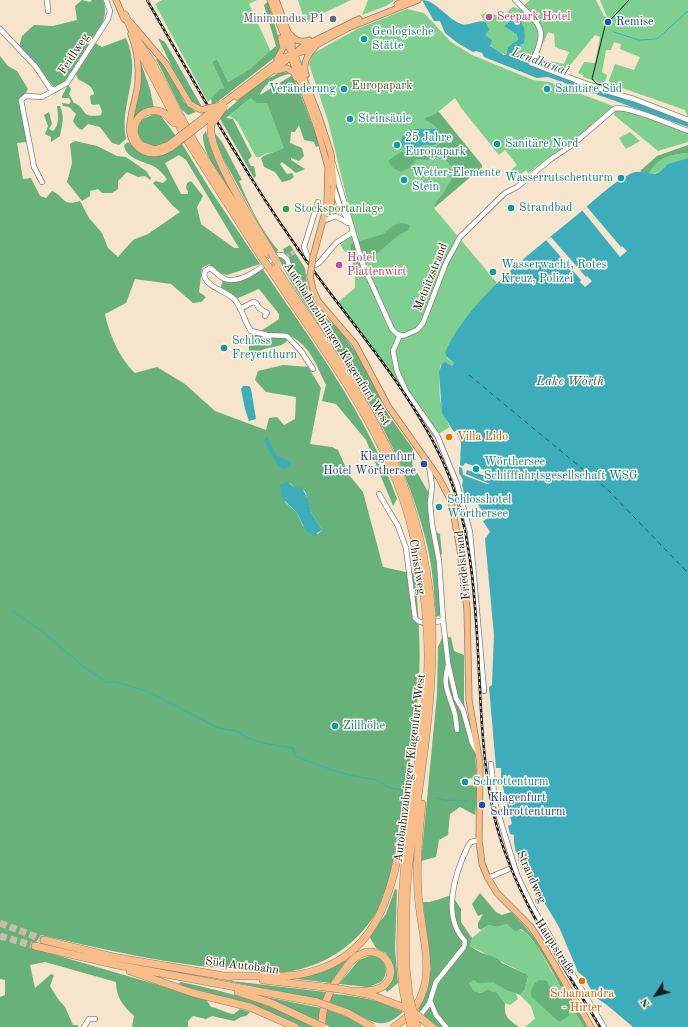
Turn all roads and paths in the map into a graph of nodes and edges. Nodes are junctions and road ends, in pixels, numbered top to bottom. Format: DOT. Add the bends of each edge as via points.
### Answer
graph roads {
  1 [pos="47,0"];
  2 [pos="106,0"];
  3 [pos="117,0"];
  4 [pos="276,0"];
  5 [pos="418,0"];
  6 [pos="515,0"];
  7 [pos="408,1"];
  8 [pos="271,3"];
  9 [pos="48,12"];
  10 [pos="126,15"];
  11 [pos="342,26"];
  12 [pos="286,28"];
  13 [pos="0,29"];
  14 [pos="132,36"];
  15 [pos="318,44"];
  16 [pos="293,54"];
  17 [pos="268,68"];
  18 [pos="264,77"];
  19 [pos="55,90"];
  20 [pos="225,104"];
  21 [pos="310,107"];
  22 [pos="319,117"];
  23 [pos="688,120"];
  24 [pos="180,128"];
  25 [pos="688,131"];
  26 [pos="170,147"];
  27 [pos="333,162"];
  28 [pos="42,182"];
  29 [pos="332,188"];
  30 [pos="342,189"];
  31 [pos="318,202"];
  32 [pos="326,220"];
  33 [pos="351,225"];
  34 [pos="321,232"];
  35 [pos="353,232"];
  36 [pos="267,255"];
  37 [pos="274,267"];
  38 [pos="322,307"];
  39 [pos="240,309"];
  40 [pos="265,316"];
  41 [pos="400,335"];
  42 [pos="313,369"];
  43 [pos="429,465"];
  44 [pos="379,494"];
  45 [pos="429,614"];
  46 [pos="443,620"];
  47 [pos="430,629"];
  48 [pos="448,663"];
  49 [pos="484,691"];
  50 [pos="457,730"];
  51 [pos="478,752"];
  52 [pos="424,759"];
  53 [pos="490,764"];
  54 [pos="479,840"];
  55 [pos="404,841"];
  56 [pos="509,869"];
  57 [pos="488,878"];
  58 [pos="44,940"];
  59 [pos="35,946"];
  60 [pos="117,965"];
  61 [pos="404,967"];
  62 [pos="226,976"];
  63 [pos="221,985"];
  64 [pos="352,991"];
  65 [pos="430,1000"];
  66 [pos="95,1019"];
  67 [pos="84,1027"];
  68 [pos="295,1027"];
  69 [pos="323,1027"];
  70 [pos="372,1027"];
  71 [pos="394,1027"];
  72 [pos="411,1027"];
  73 [pos="417,1027"];
  74 [pos="432,1027"];
  75 [pos="446,1027"];
  76 [pos="591,1027"];
  77 [pos="604,1027"];
  1 -- 9 [label="street"];
  2 -- 19 [label="street, Feidlweg" via="110,11 108,19 71,79"];
  3 -- 10 [label="main road"];
  3 -- 14 [label="main road"];
  4 -- 12 [label="main road"];
  5 -- 7 [label="main road"];
  6 -- 23 [label="street" via="541,30 542,38 531,63"];
  7 -- 11 [label="main road"];
  7 -- 15 [label="main road"];
  8 -- 16 [label="main road" via="288,48"];
  8 -- 17 [label="main road" via="283,48 280,57"];
  10 -- 20 [label="main road, bridge" via="166,64 190,104 201,110"];
  10 -- 36 [label="highway, Autobahnzubringer Klagenfurt West" via="134,35 153,64 194,142"];
  11 -- 12 [label="main road" via="302,42 293,38"];
  11 -- 16 [label="main road"];
  12 -- 16 [label="main road"];
  13 -- 19 [label="street" via="36,67 50,88"];
  14 -- 24 [label="highway, Autobahnzubringer Klagenfurt West"];
  14 -- 26 [label="main road" via="138,84 131,115 130,135 138,148 148,153 161,153"];
  15 -- 16 [label="main road"];
  15 -- 22 [label="main road" via="307,56 304,67 319,110"];
  16 -- 17 [label="main road"];
  16 -- 18 [label="main road"];
  16 -- 21 [label="main road" via="292,60"];
  16 -- 22 [label="main road"];
  17 -- 20 [label="main road"];
  18 -- 20 [label="main road"];
  18 -- 21 [label="main road" via="282,68 290,70 294,73"];
  19 -- 28 [label="street, Feidlweg" via="42,97 26,96 21,100 34,167"];
  20 -- 26 [label="highway, bridge"];
  20 -- 36 [label="highway, bridge" via="211,125 211,137"];
  21 -- 29 [label="main road"];
  22 -- 27 [label="main road"];
  24 -- 26 [label="highway" via="165,114 154,110 147,111 138,118 134,133 141,145 155,150"];
  24 -- 36 [label="highway, Autobahnzubringer Klagenfurt West"];
  25 -- 41 [label="street, Metnitzstrand" via="618,107 614,109 572,145 506,193 460,237 446,263 423,323 410,334"];
  27 -- 29 [label="main road"];
  27 -- 30 [label="street"];
  29 -- 30 [label="street"];
  29 -- 32 [label="main road"];
  29 -- 33 [label="street"];
  29 -- 34 [label="main road"];
  30 -- 33 [label="street"];
  31 -- 35 [label="street" via="304,248 314,265 320,263 336,243"];
  32 -- 33 [label="street" via="340,217"];
  32 -- 34 [label="main road"];
  33 -- 35 [label="street"];
  34 -- 38 [label="main road, Hauptstraße, bridge" via="310,276 312,290"];
  35 -- 41 [label="street" via="363,265 378,299 392,329"];
  36 -- 37 [label="highway, Autobahnzubringer Klagenfurt West, bridge"];
  37 -- 45 [label="highway, Autobahnzubringer Klagenfurt West" via="358,404 392,471 415,539"];
  37 -- 45 [label="highway, Autobahnzubringer Klagenfurt West" via="360,397 396,465 420,537 428,578"];
  38 -- 39 [label="street" via="314,309 292,274 287,259 278,255 237,279 224,278 210,268 205,271 204,276 208,283 234,299"];
  38 -- 43 [label="main road, Hauptstraße" via="355,344 388,406"];
  39 -- 40 [label="street" via="253,302 265,311"];
  39 -- 42 [label="street" via="251,331 287,336"];
  41 -- 49 [label="street, Friedelstrand" via="393,351 397,371 406,390 437,435 457,484 470,532"];
  43 -- 46 [label="street, Christlweg" via="432,486 430,503 439,561"];
  43 -- 51 [label="main road, Hauptstraße" via="449,496 459,544 467,610 469,700"];
  44 -- 46 [label="street, Christlweg" via="398,526 406,548 415,618 421,623 436,623"];
  45 -- 47 [label="highway, Autobahnzubringer Klagenfurt West, bridge"];
  46 -- 48 [label="street, Christlweg"];
  47 -- 52 [label="highway, Autobahnzubringer Klagenfurt West" via="432,688"];
  47 -- 55 [label="highway, Autobahnzubringer Klagenfurt West" via="426,693 416,774 411,788"];
  48 -- 50 [label="street" via="444,680 454,708"];
  48 -- 51 [label="street, Christlweg" via="456,698 463,710 472,743"];
  51 -- 54 [label="main road, Hauptstraße"];
  52 -- 61 [label="highway, Autobahnzubringer Klagenfurt West" via="406,901"];
  52 -- 71 [label="highway" via="417,862 427,962 426,982 421,997 411,1013"];
  53 -- 77 [label="street, Strandweg" via="498,814 518,877 533,908"];
  54 -- 57 [label="main road, Hauptstraße" via="481,859"];
  54 -- 65 [label="street" via="471,842 468,846 455,878 453,919 455,928 465,941 464,947 436,982"];
  55 -- 61 [label="highway, Autobahnzubringer Klagenfurt West" via="400,916"];
  55 -- 62 [label="highway" via="381,914 364,939 340,959 310,972 298,974"];
  56 -- 57 [label="street"];
  57 -- 76 [label="main road, Hauptstraße" via="497,893 531,927"];
  58 -- 62 [label="highway, Süd Autobahn" via="113,957"];
  59 -- 60 [label="highway, Süd Autobahn"];
  60 -- 63 [label="highway, Süd Autobahn"];
  60 -- 68 [label="highway" via="176,988 250,1007"];
  61 -- 72 [label="highway, Autobahnzubringer Klagenfurt West, bridge" via="403,990"];
  61 -- 73 [label="highway, Autobahnzubringer Klagenfurt West, bridge"];
  62 -- 64 [label="highway, Süd Autobahn, bridge"];
  63 -- 69 [label="highway, bridge"];
  63 -- 70 [label="highway, Süd Autobahn, bridge" via="317,1002 348,1013"];
  64 -- 69 [label="highway" via="382,987 389,978 390,970 386,959 378,953 369,951 350,963 327,999 322,1015"];
  64 -- 74 [label="highway, Süd Autobahn, bridge" via="411,1010"];
  65 -- 72 [label="street"];
  65 -- 75 [label="street" via="436,1015"];
  66 -- 67 [label="street" via="89,1019"];
}
